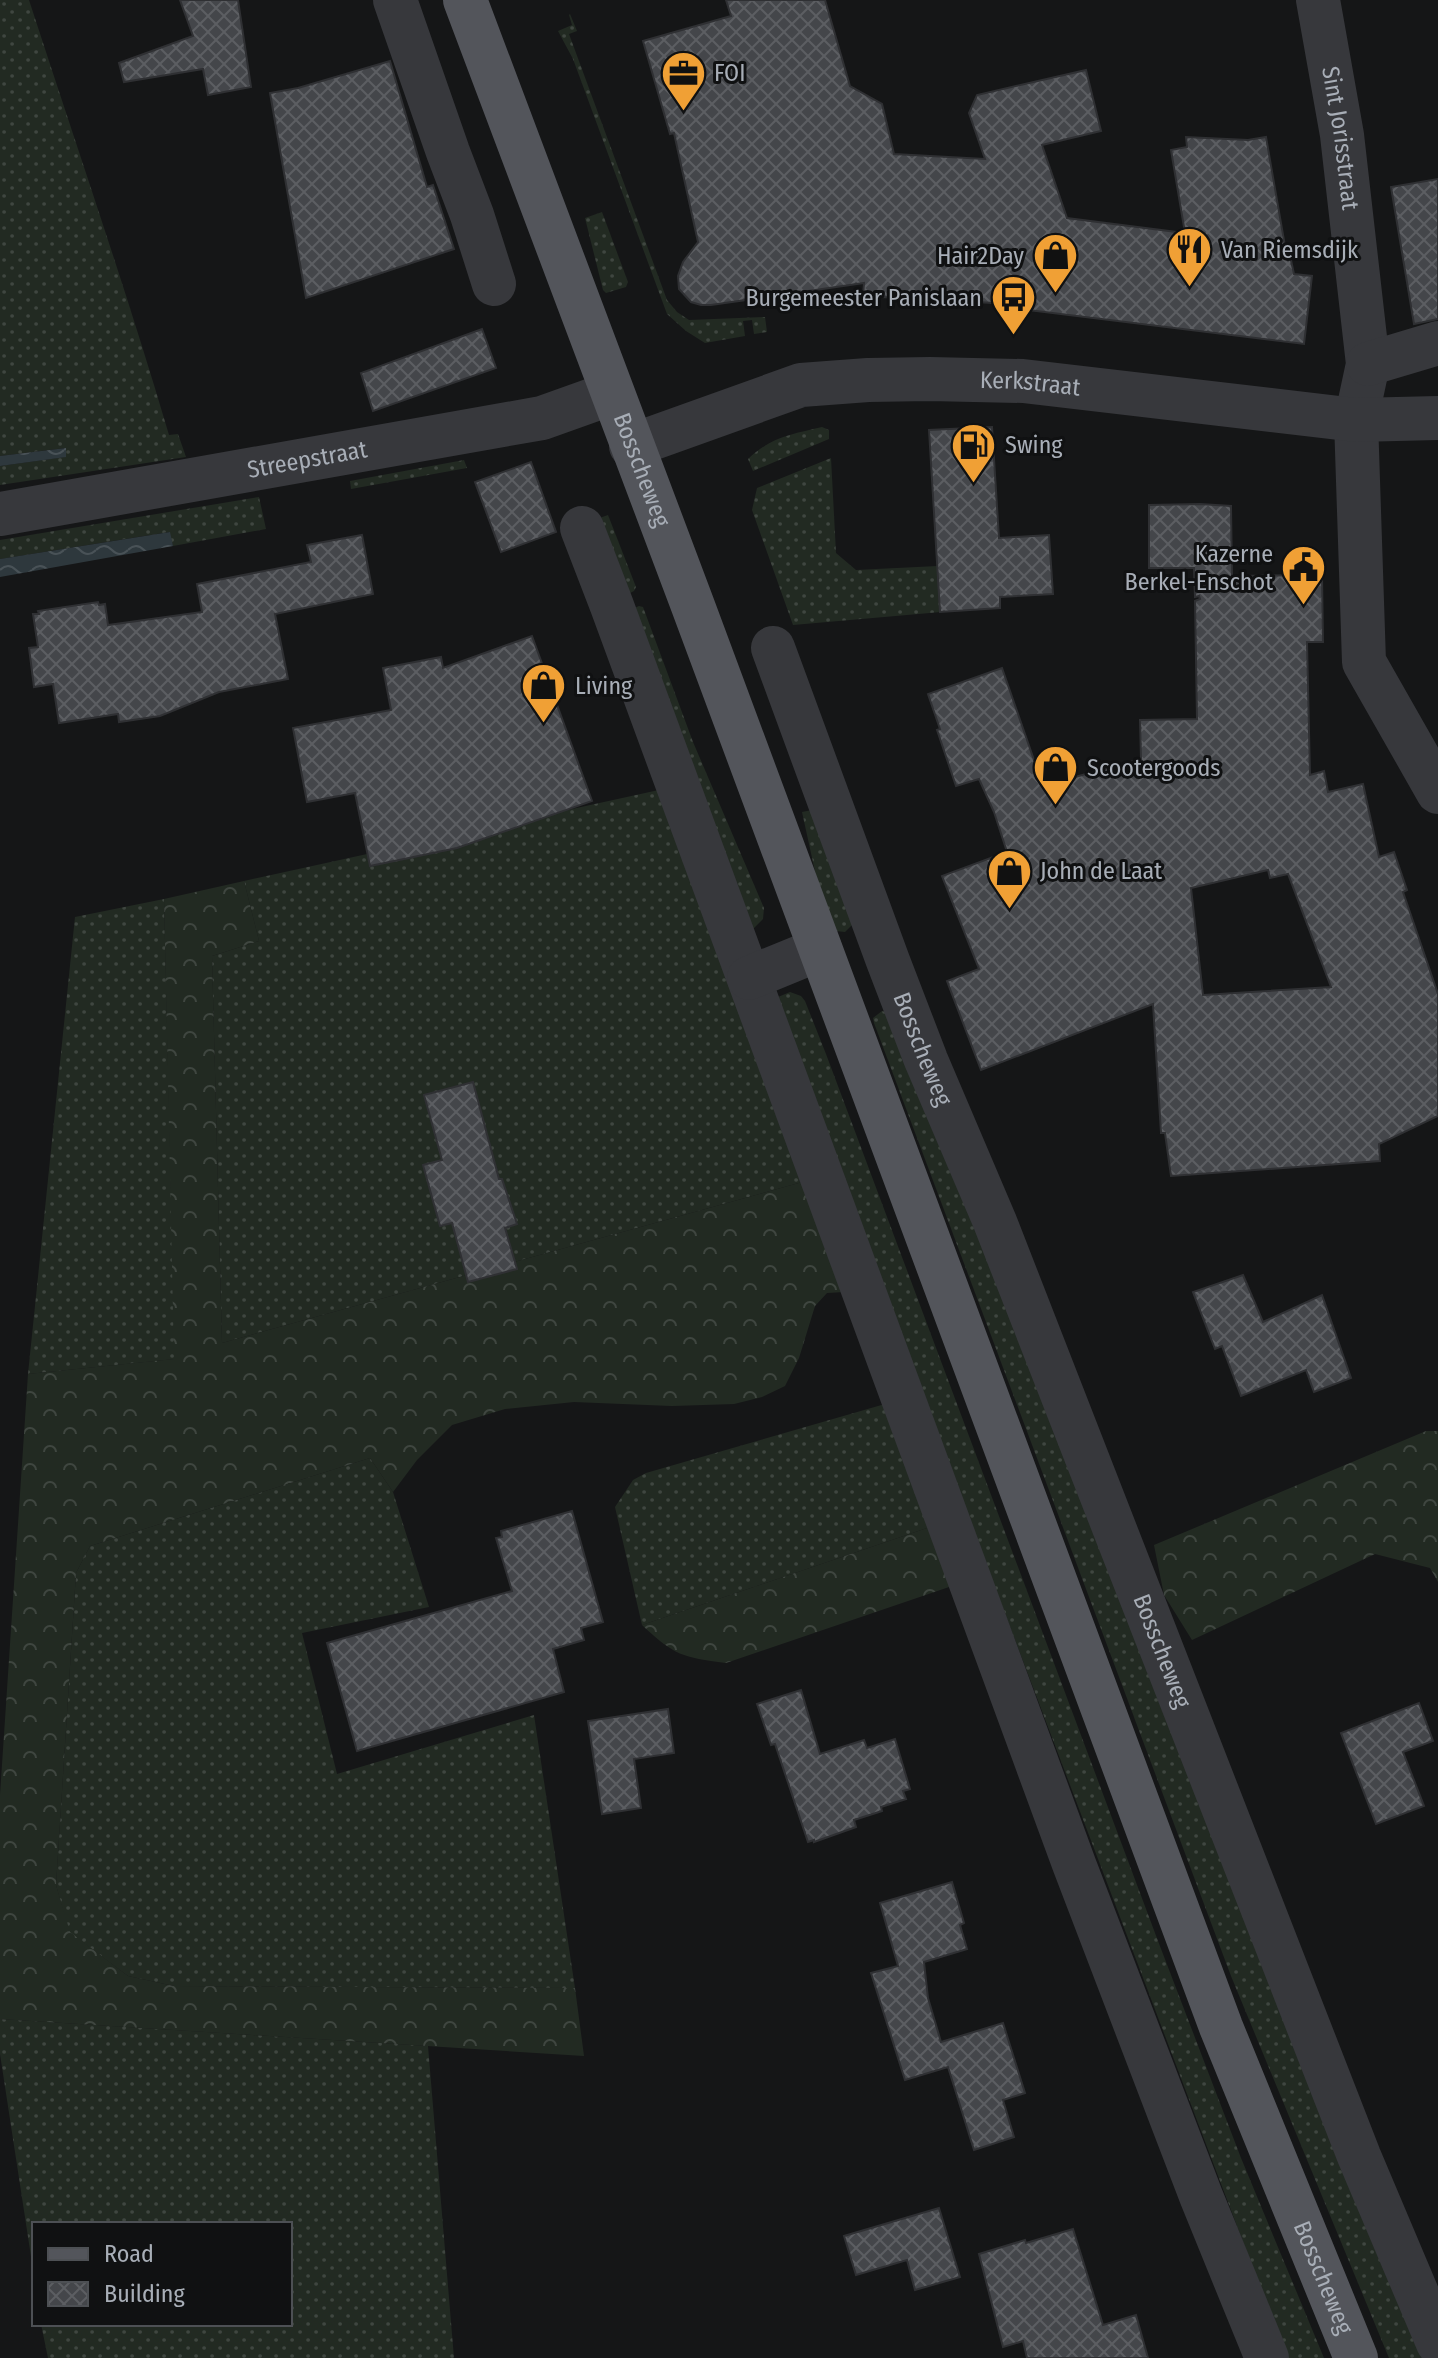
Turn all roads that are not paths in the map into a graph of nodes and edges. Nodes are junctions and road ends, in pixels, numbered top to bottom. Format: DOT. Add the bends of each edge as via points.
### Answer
graph roads {
  1 [pos="395,0"];
  2 [pos="1318,0"];
  3 [pos="476,12"];
  4 [pos="494,284"];
  5 [pos="1438,343"];
  6 [pos="1368,364"];
  7 [pos="612,393"];
  8 [pos="1438,418"];
  9 [pos="1356,420"];
  10 [pos="631,446"];
  11 [pos="0,514"];
  12 [pos="582,528"];
  13 [pos="773,648"];
  14 [pos="1438,792"];
  15 [pos="888,961"];
  16 [pos="827,968"];
  17 [pos="749,978"];
  18 [pos="1438,2343"];
  19 [pos="1267,2358"];
  20 [pos="1356,2358"];
  1 -- 4 [label="street"];
  2 -- 6 [label="street, Sint Jorisstraat" via="1342,135"];
  3 -- 7 [label="main road, Bosscheweg"];
  5 -- 6 [label="street"];
  6 -- 9 [label="street, Sint Jorisstraat"];
  7 -- 10 [label="main road, Bosscheweg"];
  7 -- 11 [label="street, Streepstraat" via="542,418"];
  8 -- 9 [label="street, Kerkstraat"];
  9 -- 10 [label="street, Kerkstraat" via="1023,381 868,380 801,385"];
  9 -- 14 [label="street" via="1364,662"];
  10 -- 16 [label="main road, Bosscheweg"];
  12 -- 17 [label="street"];
  13 -- 15 [label="street, Bosscheweg"];
  15 -- 16 [label="street, Bosscheweg"];
  15 -- 18 [label="street, Bosscheweg" via="1359,2156"];
  16 -- 17 [label="street, Bosscheweg"];
  16 -- 20 [label="main road, Bosscheweg" via="1216,2013"];
  17 -- 19 [label="street" via="1074,1864"];
}
